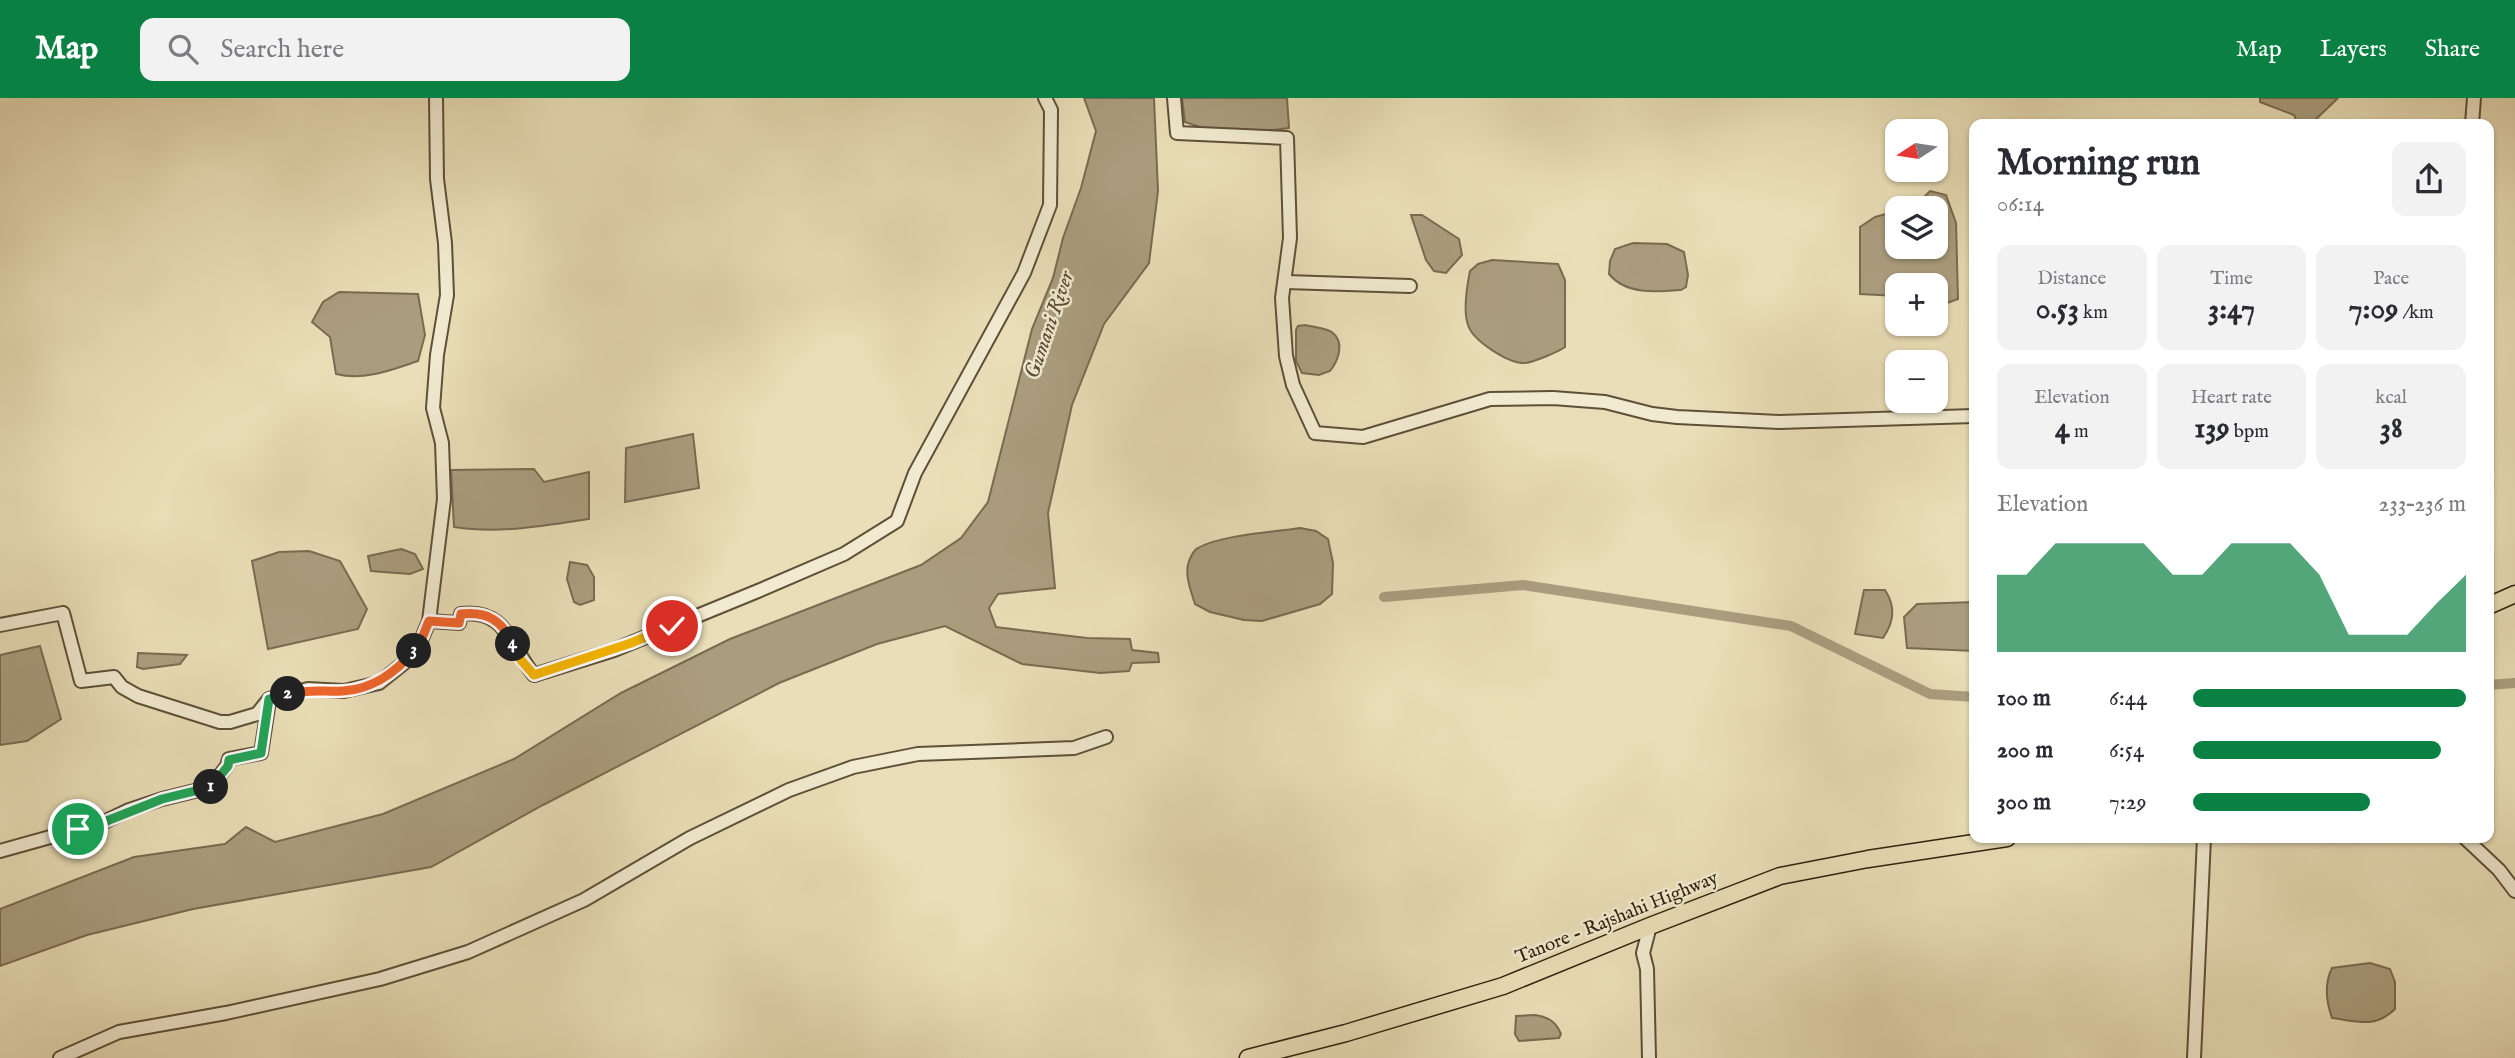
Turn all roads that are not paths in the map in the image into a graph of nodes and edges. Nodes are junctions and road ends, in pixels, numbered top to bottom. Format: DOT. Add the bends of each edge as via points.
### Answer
graph roads {
  1 [pos="436,98"];
  2 [pos="1045,98"];
  3 [pos="1174,98"];
  4 [pos="2474,98"];
  5 [pos="2472,119"];
  6 [pos="1286,282"];
  7 [pos="1410,286"];
  8 [pos="1969,416"];
  9 [pos="2515,594"];
  10 [pos="2494,603"];
  11 [pos="429,621"];
  12 [pos="0,625"];
  13 [pos="269,699"];
  14 [pos="1106,737"];
  15 [pos="1974,843"];
  16 [pos="2204,843"];
  17 [pos="2470,843"];
  18 [pos="0,851"];
  19 [pos="2515,891"];
  20 [pos="1650,926"];
  21 [pos="60,1058"];
  22 [pos="1248,1058"];
  23 [pos="1649,1058"];
  24 [pos="2194,1058"];
  1 -- 11 [label="street" via="447,295 433,408 442,443 444,499"];
  2 -- 11 [label="street" via="1051,110 1050,205 1024,273 915,473 897,520 844,554 795,575 614,650 534,675 506,628 490,618 475,612 461,614 459,623"];
  3 -- 6 [label="street" via="1177,133 1287,138 1290,238"];
  4 -- 5 [label="street"];
  6 -- 7 [label="street"];
  6 -- 8 [label="street" via="1282,299 1286,356 1293,385 1315,433 1363,437 1490,399 1605,402 1677,417 1779,422"];
  9 -- 10 [label="main road"];
  11 -- 13 [label="street" via="420,643 404,663 379,683 344,691 308,689"];
  12 -- 13 [label="street" via="63,613 81,681 114,677 138,696 220,722 257,714"];
  13 -- 18 [label="street" via="261,753 229,760 212,787"];
  14 -- 21 [label="street" via="1074,748 918,754 853,767 789,790 690,838 584,900 459,955 380,979 119,1032"];
  15 -- 20 [label="main road, Tanore - Rajshahi Highway" via="1780,876"];
  16 -- 24 [label="street"];
  17 -- 19 [label="street"];
  20 -- 22 [label="main road, Tanore - Rajshahi Highway" via="1503,986"];
  20 -- 23 [label="street" via="1643,953"];
}
